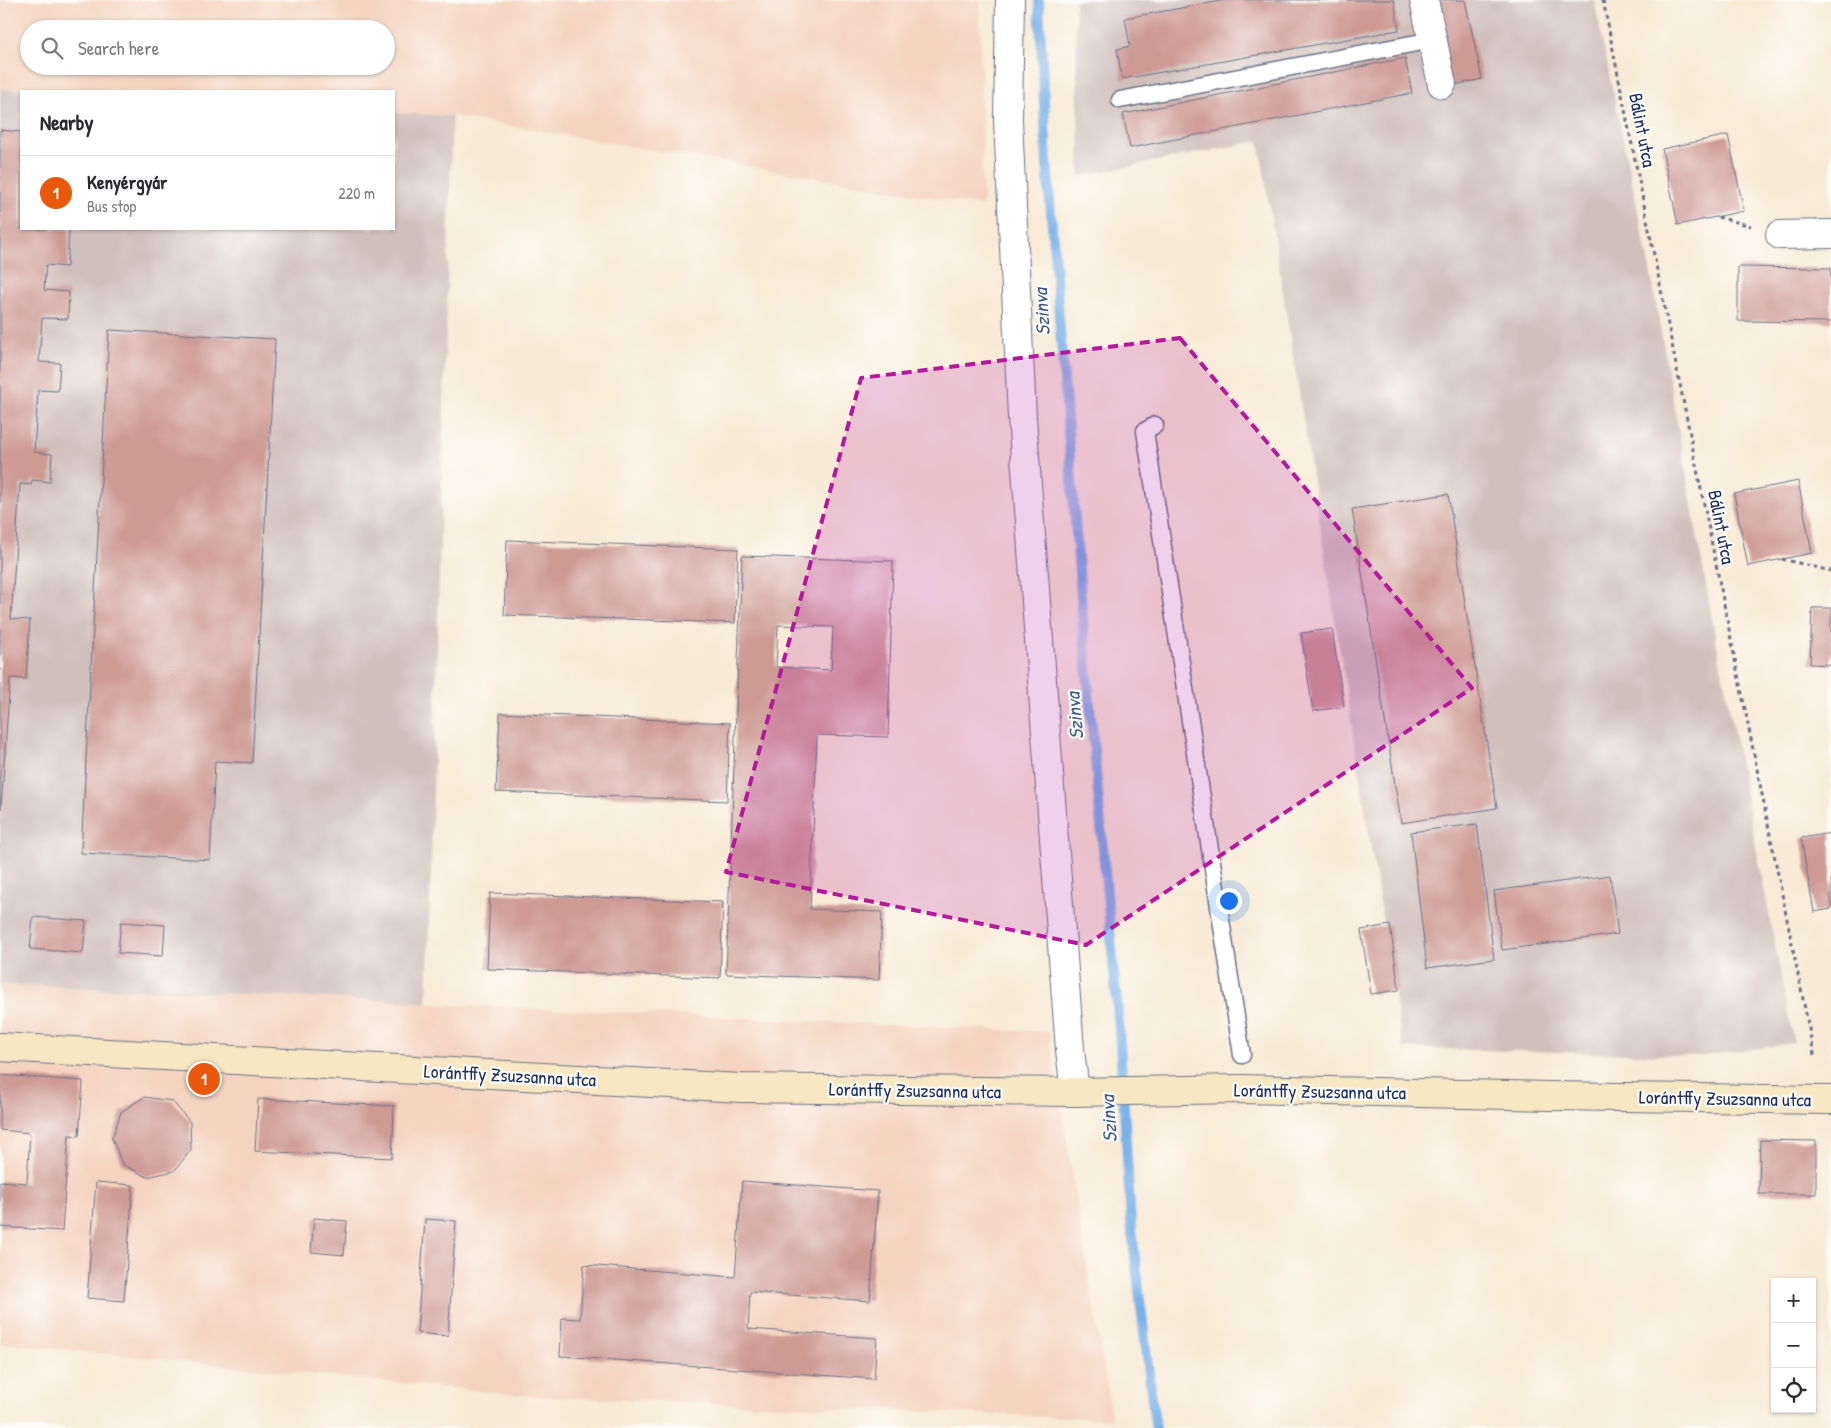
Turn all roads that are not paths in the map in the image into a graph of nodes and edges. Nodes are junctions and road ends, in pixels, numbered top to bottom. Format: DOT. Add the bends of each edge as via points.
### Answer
graph roads {
  1 [pos="1010,0"];
  2 [pos="1424,0"];
  3 [pos="1432,40"];
  4 [pos="1442,84"];
  5 [pos="1120,100"];
  6 [pos="1831,234"];
  7 [pos="1780,235"];
  8 [pos="1155,425"];
  9 [pos="0,1047"];
  10 [pos="1242,1055"];
  11 [pos="1075,1092"];
  12 [pos="1831,1100"];
  1 -- 11 [label="street" via="1008,120 1022,417"];
  2 -- 3 [label="street"];
  3 -- 4 [label="street"];
  3 -- 5 [label="lane"];
  6 -- 7 [label="street"];
  8 -- 10 [label="lane" via="1145,432"];
  9 -- 11 [label="main road, Lorántffy Zsuzsanna utca" via="741,1088"];
  11 -- 12 [label="main road, Lorántffy Zsuzsanna utca" via="1240,1089"];
}
